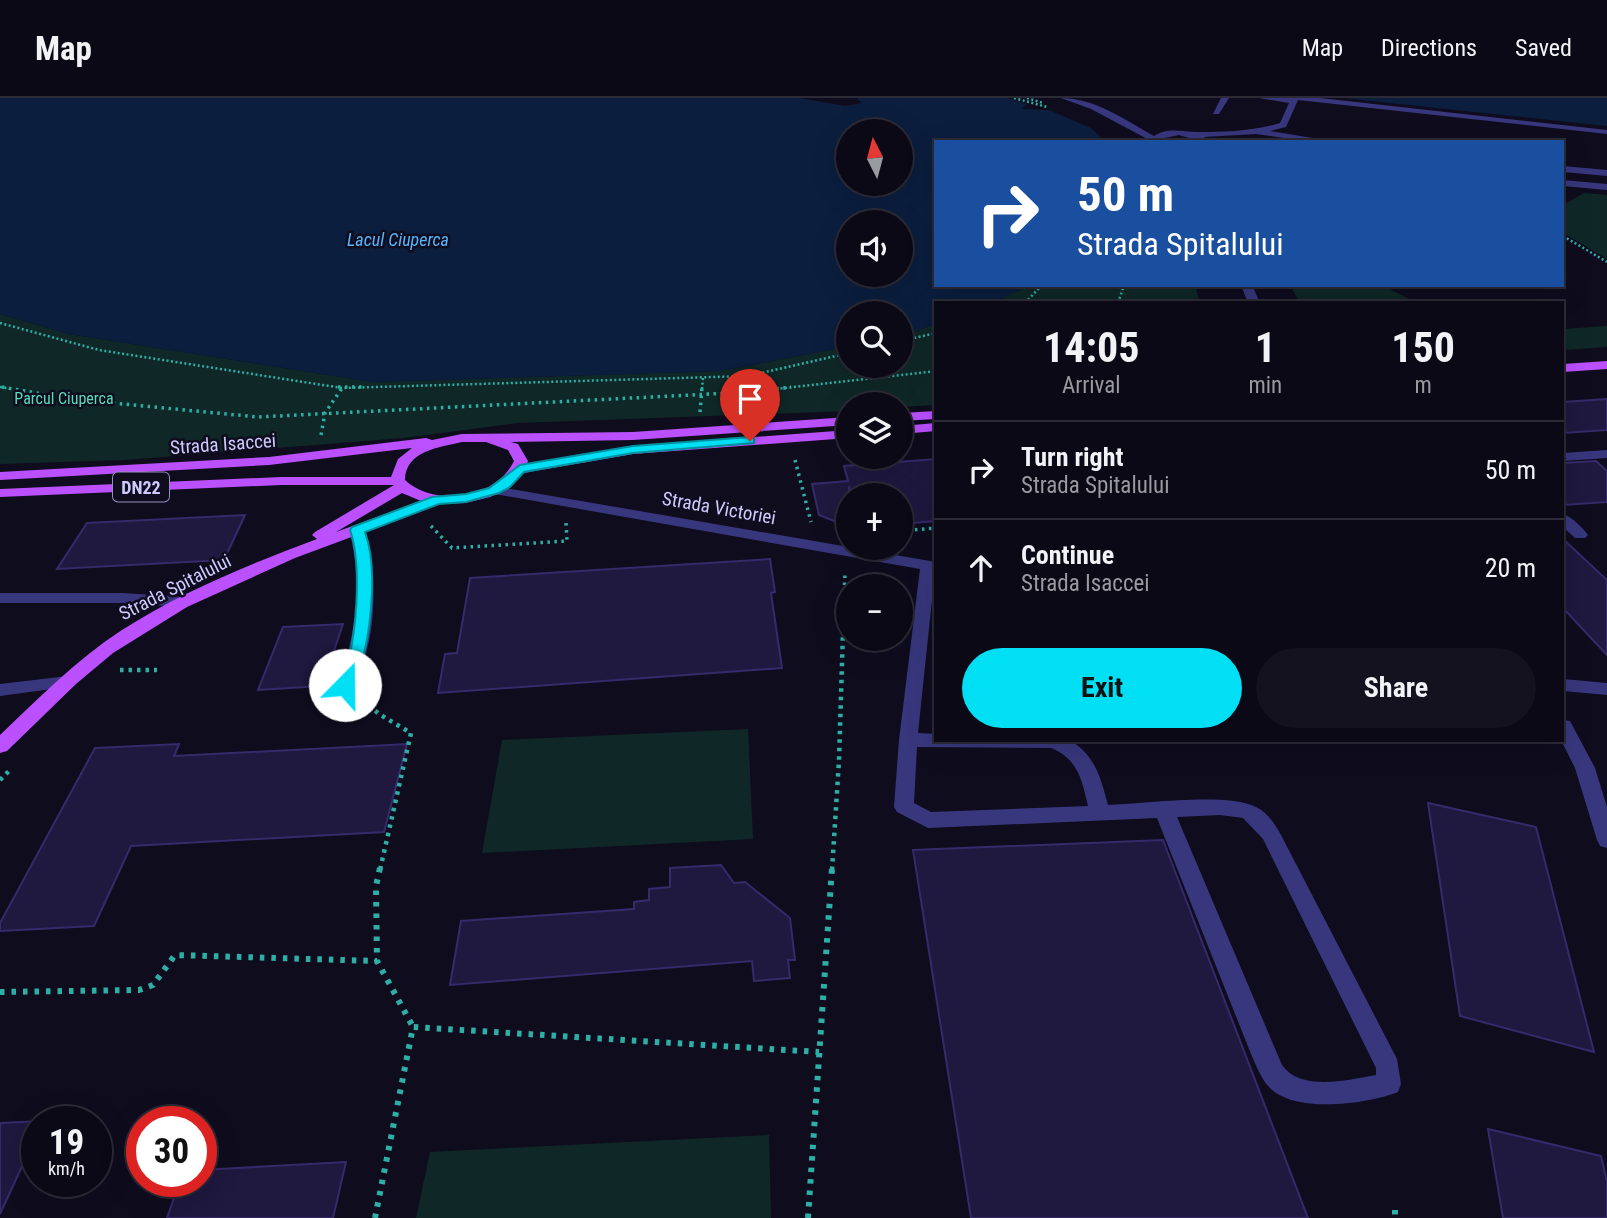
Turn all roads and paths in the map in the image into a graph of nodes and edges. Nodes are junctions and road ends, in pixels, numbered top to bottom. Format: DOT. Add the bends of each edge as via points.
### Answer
graph roads {
  1 [pos="1065,98"];
  2 [pos="1225,98"];
  3 [pos="1263,98"];
  4 [pos="1296,99"];
  5 [pos="1216,112"];
  6 [pos="1130,125"];
  7 [pos="1256,132"];
  8 [pos="1607,132"];
  9 [pos="1166,133"];
  10 [pos="1193,135"];
  11 [pos="1158,140"];
  12 [pos="1200,140"];
  13 [pos="1318,140"];
  14 [pos="1564,169"];
  15 [pos="1607,173"];
  16 [pos="1564,183"];
  17 [pos="1607,187"];
  18 [pos="1564,237"];
  19 [pos="1607,262"];
  20 [pos="1040,287"];
  21 [pos="1027,301"];
  22 [pos="0,323"];
  23 [pos="934,333"];
  24 [pos="913,338"];
  25 [pos="836,356"];
  26 [pos="1607,365"];
  27 [pos="1564,368"];
  28 [pos="934,371"];
  29 [pos="1607,377"];
  30 [pos="703,378"];
  31 [pos="1564,380"];
  32 [pos="0,387"];
  33 [pos="342,388"];
  34 [pos="699,395"];
  35 [pos="325,413"];
  36 [pos="934,415"];
  37 [pos="913,416"];
  38 [pos="836,422"];
  39 [pos="934,427"];
  40 [pos="913,429"];
  41 [pos="700,432"];
  42 [pos="836,435"];
  43 [pos="491,439"];
  44 [pos="447,440"];
  45 [pos="793,453"];
  46 [pos="1607,454"];
  47 [pos="316,456"];
  48 [pos="1564,457"];
  49 [pos="520,469"];
  50 [pos="0,476"];
  51 [pos="400,484"];
  52 [pos="494,491"];
  53 [pos="0,493"];
  54 [pos="437,500"];
  55 [pos="565,516"];
  56 [pos="1564,520"];
  57 [pos="440,522"];
  58 [pos="811,525"];
  59 [pos="934,528"];
  60 [pos="357,530"];
  61 [pos="913,530"];
  62 [pos="1580,535"];
  63 [pos="281,559"];
  64 [pos="932,566"];
  65 [pos="845,567"];
  66 [pos="0,598"];
  67 [pos="183,602"];
  68 [pos="130,660"];
  69 [pos="157,670"];
  70 [pos="68,682"];
  71 [pos="345,685"];
  72 [pos="1564,685"];
  73 [pos="1607,689"];
  74 [pos="0,690"];
  75 [pos="1564,728"];
  76 [pos="908,740"];
  77 [pos="934,740"];
  78 [pos="1055,742"];
  79 [pos="0,746"];
  80 [pos="17,763"];
  81 [pos="0,780"];
  82 [pos="1164,810"];
  83 [pos="1100,813"];
  84 [pos="1607,840"];
  85 [pos="377,961"];
  86 [pos="0,992"];
  87 [pos="413,1027"];
  88 [pos="819,1052"];
  89 [pos="375,1218"];
  90 [pos="808,1218"];
  1 -- 6 [label="street"];
  2 -- 5 [label="street"];
  3 -- 4 [label="street"];
  4 -- 7 [label="street" via="1283,125"];
  4 -- 8 [label="street"];
  6 -- 9 [label="street"];
  6 -- 11 [label="street"];
  7 -- 10 [label="street"];
  7 -- 13 [label="street"];
  9 -- 10 [label="street"];
  9 -- 11 [label="street"];
  10 -- 12 [label="street"];
  14 -- 15 [label="street"];
  16 -- 17 [label="street"];
  18 -- 19 [label="path"];
  20 -- 21 [label="path"];
  22 -- 33 [label="path" via="99,350"];
  23 -- 24 [label="path"];
  25 -- 30 [label="path" via="748,376"];
  26 -- 27 [label="main road"];
  28 -- 34 [label="path"];
  29 -- 31 [label="main road"];
  30 -- 33 [label="path"];
  30 -- 34 [label="path"];
  32 -- 35 [label="path" via="71,399 258,417"];
  33 -- 35 [label="path"];
  34 -- 35 [label="path"];
  34 -- 41 [label="path"];
  35 -- 47 [label="path"];
  36 -- 37 [label="main road"];
  38 -- 41 [label="main road, Strada Isaccei / DN22"];
  39 -- 40 [label="main road"];
  41 -- 43 [label="main road, Strada Isaccei / DN22"];
  42 -- 49 [label="main road" via="633,450"];
  43 -- 44 [label="main road, Strada Isaccei / DN22"];
  43 -- 49 [label="main road" via="513,447 519,454"];
  44 -- 47 [label="main road, Strada Isaccei / DN22"];
  44 -- 51 [label="main road, Strada Isaccei / DN22" via="409,457 398,471"];
  45 -- 58 [label="path"];
  46 -- 48 [label="street"];
  47 -- 50 [label="main road, Strada Isaccei / DN22"];
  49 -- 52 [label="main road, Strada Isaccei / DN22"];
  51 -- 53 [label="main road, Strada Isaccei / DN22" via="281,481"];
  51 -- 54 [label="main road, Strada Isaccei / DN22" via="410,493"];
  51 -- 63 [label="main road, Strada Spitalului"];
  52 -- 54 [label="main road, Strada Isaccei / DN22"];
  52 -- 64 [label="street, Strada Victoriei"];
  54 -- 60 [label="main road, Strada Spitalului"];
  55 -- 57 [label="path" via="566,541 452,548 429,525"];
  56 -- 62 [label="street"];
  59 -- 61 [label="path"];
  60 -- 63 [label="main road, Strada Spitalului"];
  60 -- 71 [label="street" via="365,567 359,651"];
  63 -- 67 [label="main road, Strada Spitalului"];
  64 -- 76 [label="street"];
  65 -- 88 [label="path" via="839,761"];
  66 -- 67 [label="street"];
  67 -- 70 [label="main road, Strada Spitalului" via="146,622"];
  68 -- 69 [label="path" via="115,670"];
  70 -- 74 [label="street"];
  70 -- 79 [label="main road, Strada Spitalului"];
  71 -- 85 [label="path" via="411,733 376,886"];
  72 -- 73 [label="street"];
  75 -- 84 [label="street" via="1585,768"];
  76 -- 77 [label="street"];
  76 -- 83 [label="street" via="904,807 928,820"];
  78 -- 83 [label="street" via="1071,747 1085,762"];
  80 -- 81 [label="path"];
  82 -- 82 [label="street" via="1263,1054 1279,1081 1303,1093 1389,1084 1388,1067 1271,835 1258,818 1244,808"];
  82 -- 83 [label="street"];
  85 -- 86 [label="path" via="175,955 161,979 139,991"];
  85 -- 87 [label="path"];
  87 -- 88 [label="path"];
  87 -- 89 [label="path"];
  88 -- 90 [label="path"];
}
